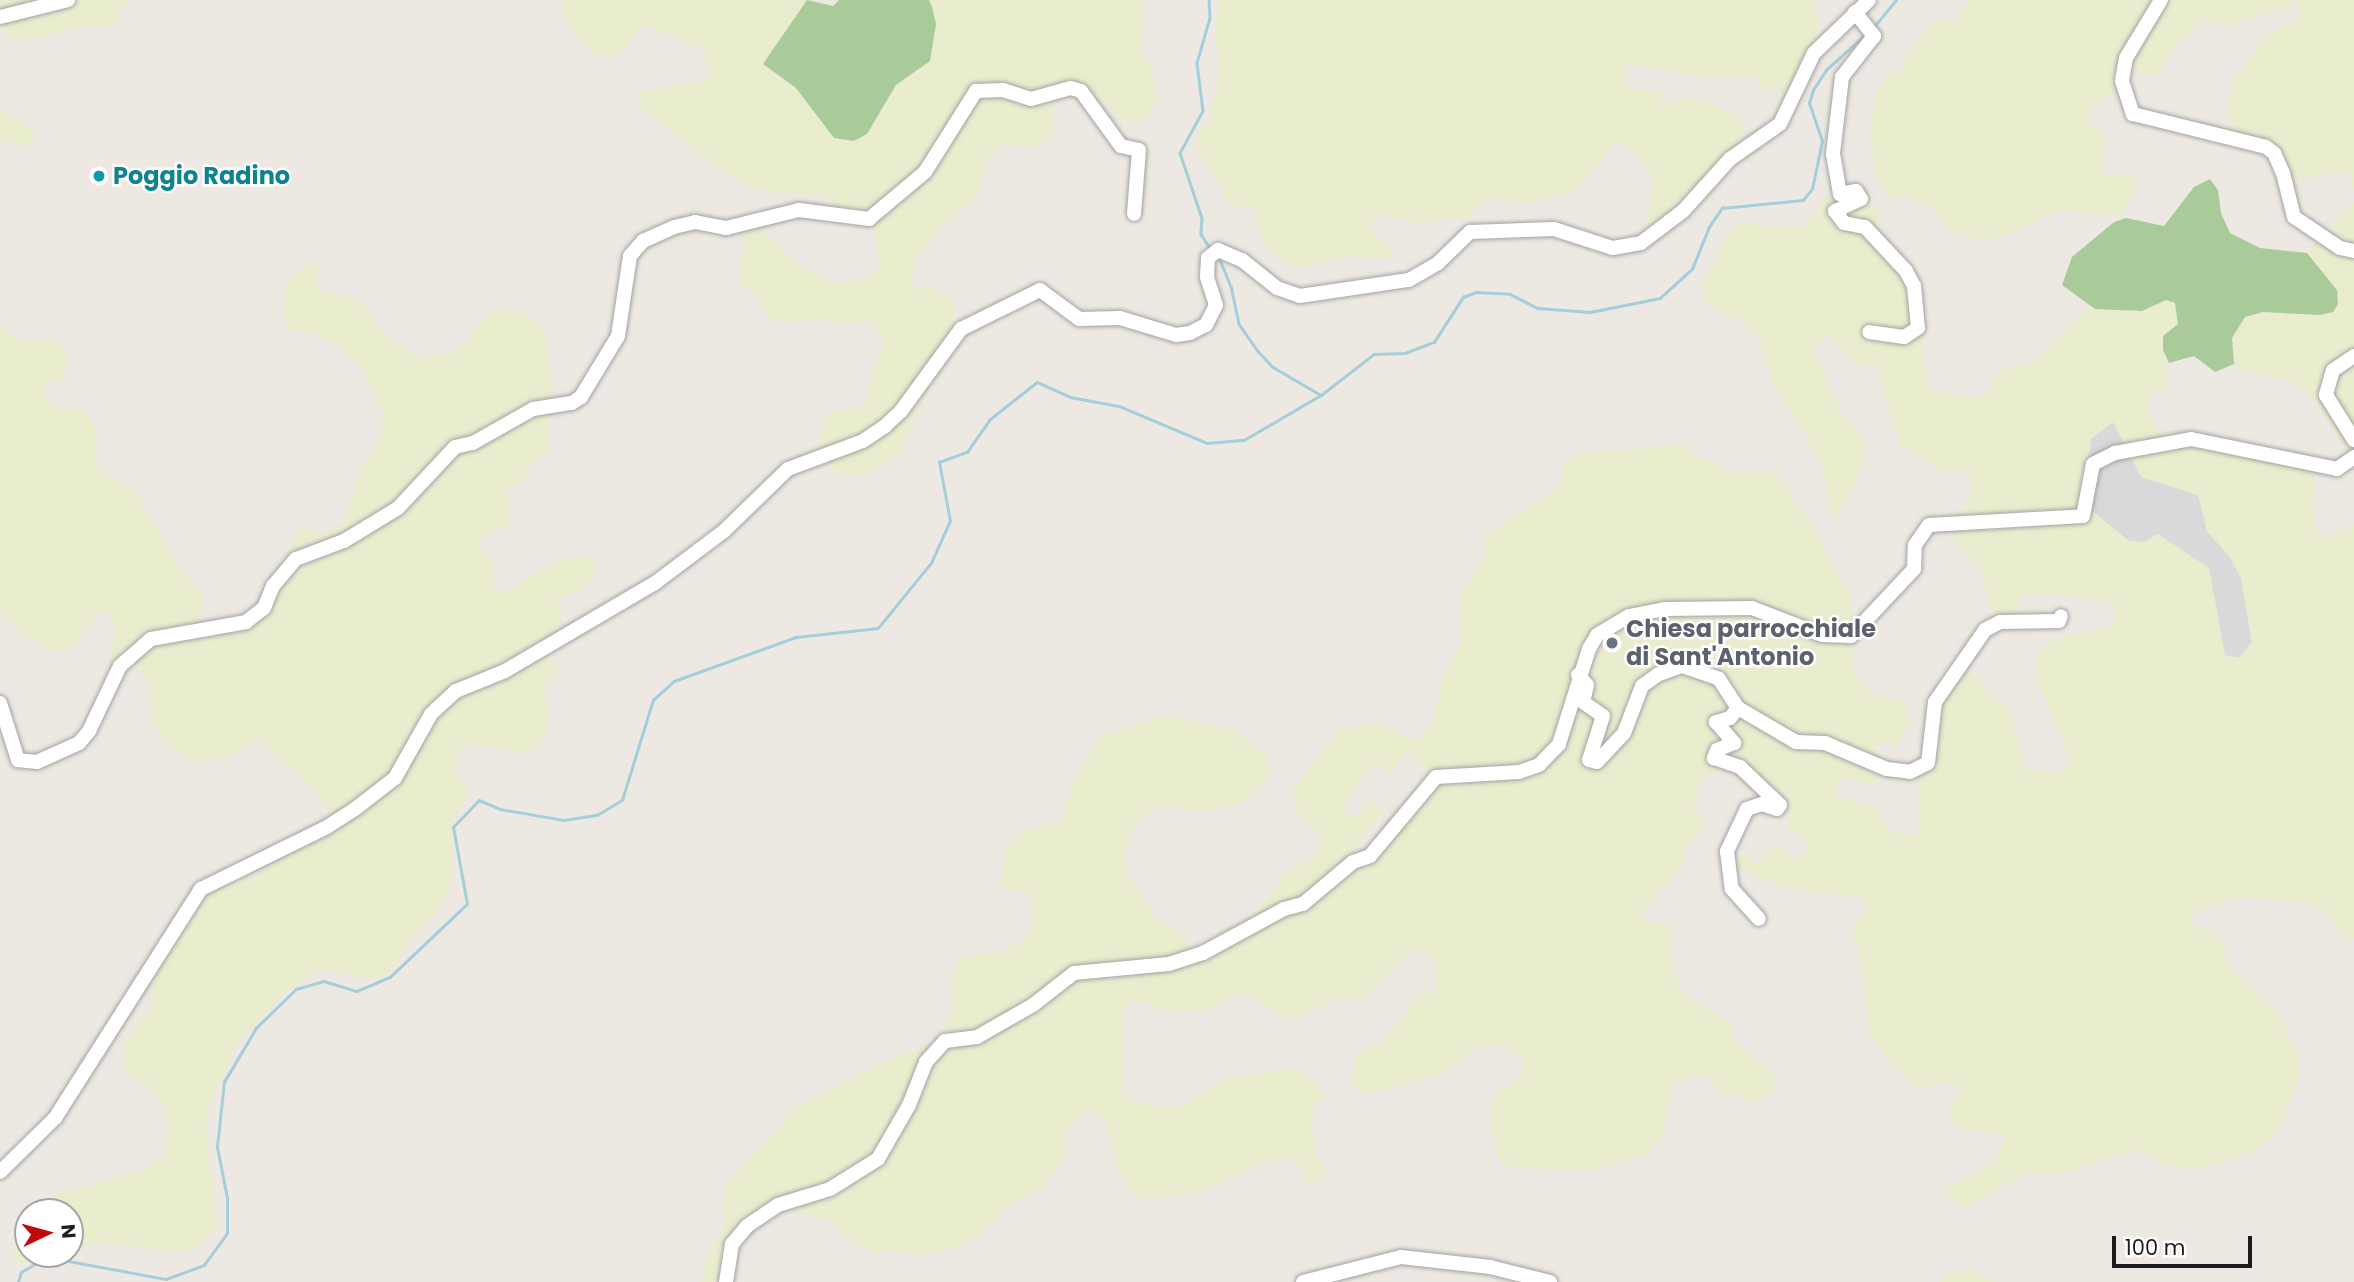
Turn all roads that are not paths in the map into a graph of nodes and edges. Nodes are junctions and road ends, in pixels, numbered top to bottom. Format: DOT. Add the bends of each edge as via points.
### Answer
graph roads {
  1 [pos="68,0"];
  2 [pos="1869,0"];
  3 [pos="2161,0"];
  4 [pos="1855,12"];
  5 [pos="0,17"];
  6 [pos="1134,214"];
  7 [pos="2354,251"];
  8 [pos="1869,332"];
  9 [pos="2354,356"];
  10 [pos="2354,440"];
  11 [pos="2354,457"];
  12 [pos="2061,616"];
  13 [pos="1578,675"];
  14 [pos="0,703"];
  15 [pos="1738,708"];
  16 [pos="1759,919"];
  17 [pos="0,1172"];
  18 [pos="726,1282"];
  19 [pos="1303,1282"];
  20 [pos="1550,1282"];
  1 -- 5 [label="street"];
  2 -- 4 [label="street"];
  3 -- 7 [label="street" via="2126,58 2122,80 2133,114 2266,147 2279,163 2294,217 2330,242"];
  4 -- 8 [label="street" via="1870,30 1842,77 1833,153 1840,194 1856,191 1861,199 1835,211 1844,223 1864,227 1906,271 1914,286 1918,328 1904,337"];
  4 -- 17 [label="street" via="1814,53 1780,124 1730,159 1683,211 1642,243 1614,248 1554,229 1471,232 1438,264 1409,280 1300,296 1277,288 1242,260 1213,254 1207,277 1216,304 1206,325 1190,332 1175,335 1120,318 1079,320 1040,290 961,329 885,426 863,441 788,469 724,531 655,583 505,671 456,691 431,714 395,778 327,827 201,889 63,1107"];
  6 -- 14 [label="street" via="1139,150 1121,146 1081,91 1071,88 1031,99 1003,90 976,91 925,172 869,219 799,209 726,228 695,222 674,226 643,241 630,257 618,336 581,397 572,403 533,409 473,443 455,447 398,508 344,541 296,559 273,586 264,608 246,622 151,639 120,666 79,743 37,762 18,760"];
  9 -- 10 [label="street" via="2333,370 2326,395"];
  11 -- 13 [label="street" via="2337,469 2191,439 2115,453 2093,464 2083,516 1929,525 1915,545 1913,569 1851,635 1822,635 1752,608 1664,609 1629,616 1597,635"];
  12 -- 15 [label="street" via="2059,621 2000,622 1983,636 1935,702 1928,763 1910,772 1887,769 1825,743 1796,742"];
  13 -- 15 [label="street" via="1587,685 1583,702 1603,716 1589,760 1597,762 1624,733 1642,686 1670,668 1697,669 1719,679"];
  13 -- 18 [label="street" via="1559,744 1539,765 1519,772 1436,777 1370,856 1353,862 1303,904 1261,920 1203,953 1169,964 1074,972 1033,1005 977,1037 946,1041 926,1062 909,1105 878,1159 830,1188 778,1205 747,1226 732,1244"];
  15 -- 16 [label="street" via="1730,718 1716,722 1734,743 1717,750 1714,758 1740,767 1780,805 1777,809 1762,804 1747,809 1727,851 1732,889"];
  19 -- 20 [label="street" via="1402,1257 1490,1267"];
}
